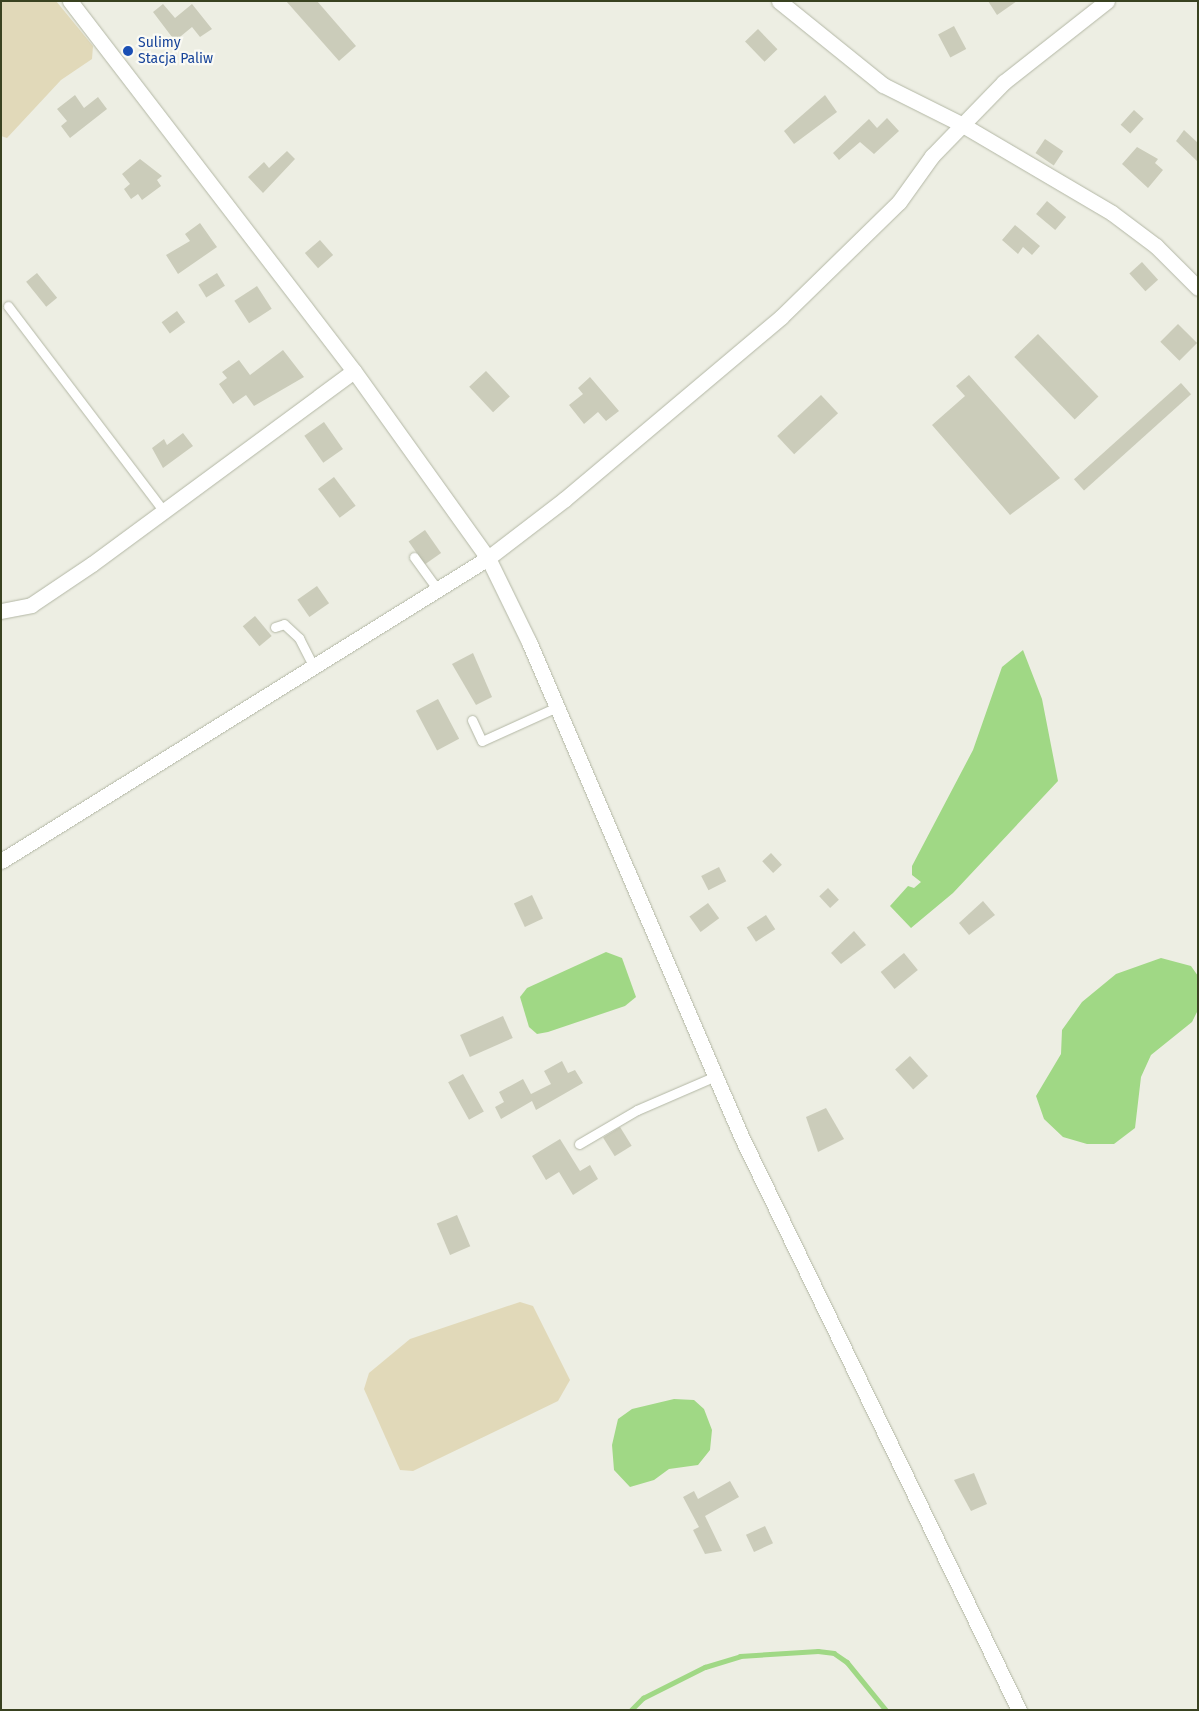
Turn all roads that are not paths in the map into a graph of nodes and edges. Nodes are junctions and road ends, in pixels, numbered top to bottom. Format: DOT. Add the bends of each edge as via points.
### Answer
graph roads {
  1 [pos="70,1"];
  2 [pos="779,1"];
  3 [pos="1107,1"];
  4 [pos="961,124"];
  5 [pos="1198,288"];
  6 [pos="8,306"];
  7 [pos="354,371"];
  8 [pos="163,510"];
  9 [pos="414,557"];
  10 [pos="488,558"];
  11 [pos="438,590"];
  12 [pos="1,611"];
  13 [pos="275,627"];
  14 [pos="314,668"];
  15 [pos="557,707"];
  16 [pos="472,720"];
  17 [pos="1,861"];
  18 [pos="718,1075"];
  19 [pos="579,1144"];
  20 [pos="1019,1710"];
  1 -- 7 [label="street"];
  2 -- 4 [label="street" via="860,70"];
  3 -- 4 [label="street" via="1004,82"];
  4 -- 5 [label="street" via="1112,213 1156,246"];
  4 -- 10 [label="street" via="899,202 781,317 657,425"];
  6 -- 8 [label="lane"];
  7 -- 8 [label="street"];
  7 -- 10 [label="street"];
  8 -- 12 [label="street" via="31,605"];
  9 -- 11 [label="lane"];
  10 -- 11 [label="street"];
  10 -- 15 [label="street"];
  11 -- 14 [label="street"];
  13 -- 14 [label="lane" via="284,624 298,638"];
  14 -- 17 [label="street"];
  15 -- 16 [label="lane" via="482,741"];
  15 -- 18 [label="street"];
  18 -- 19 [label="lane" via="637,1110"];
  18 -- 20 [label="street" via="741,1136"];
}
